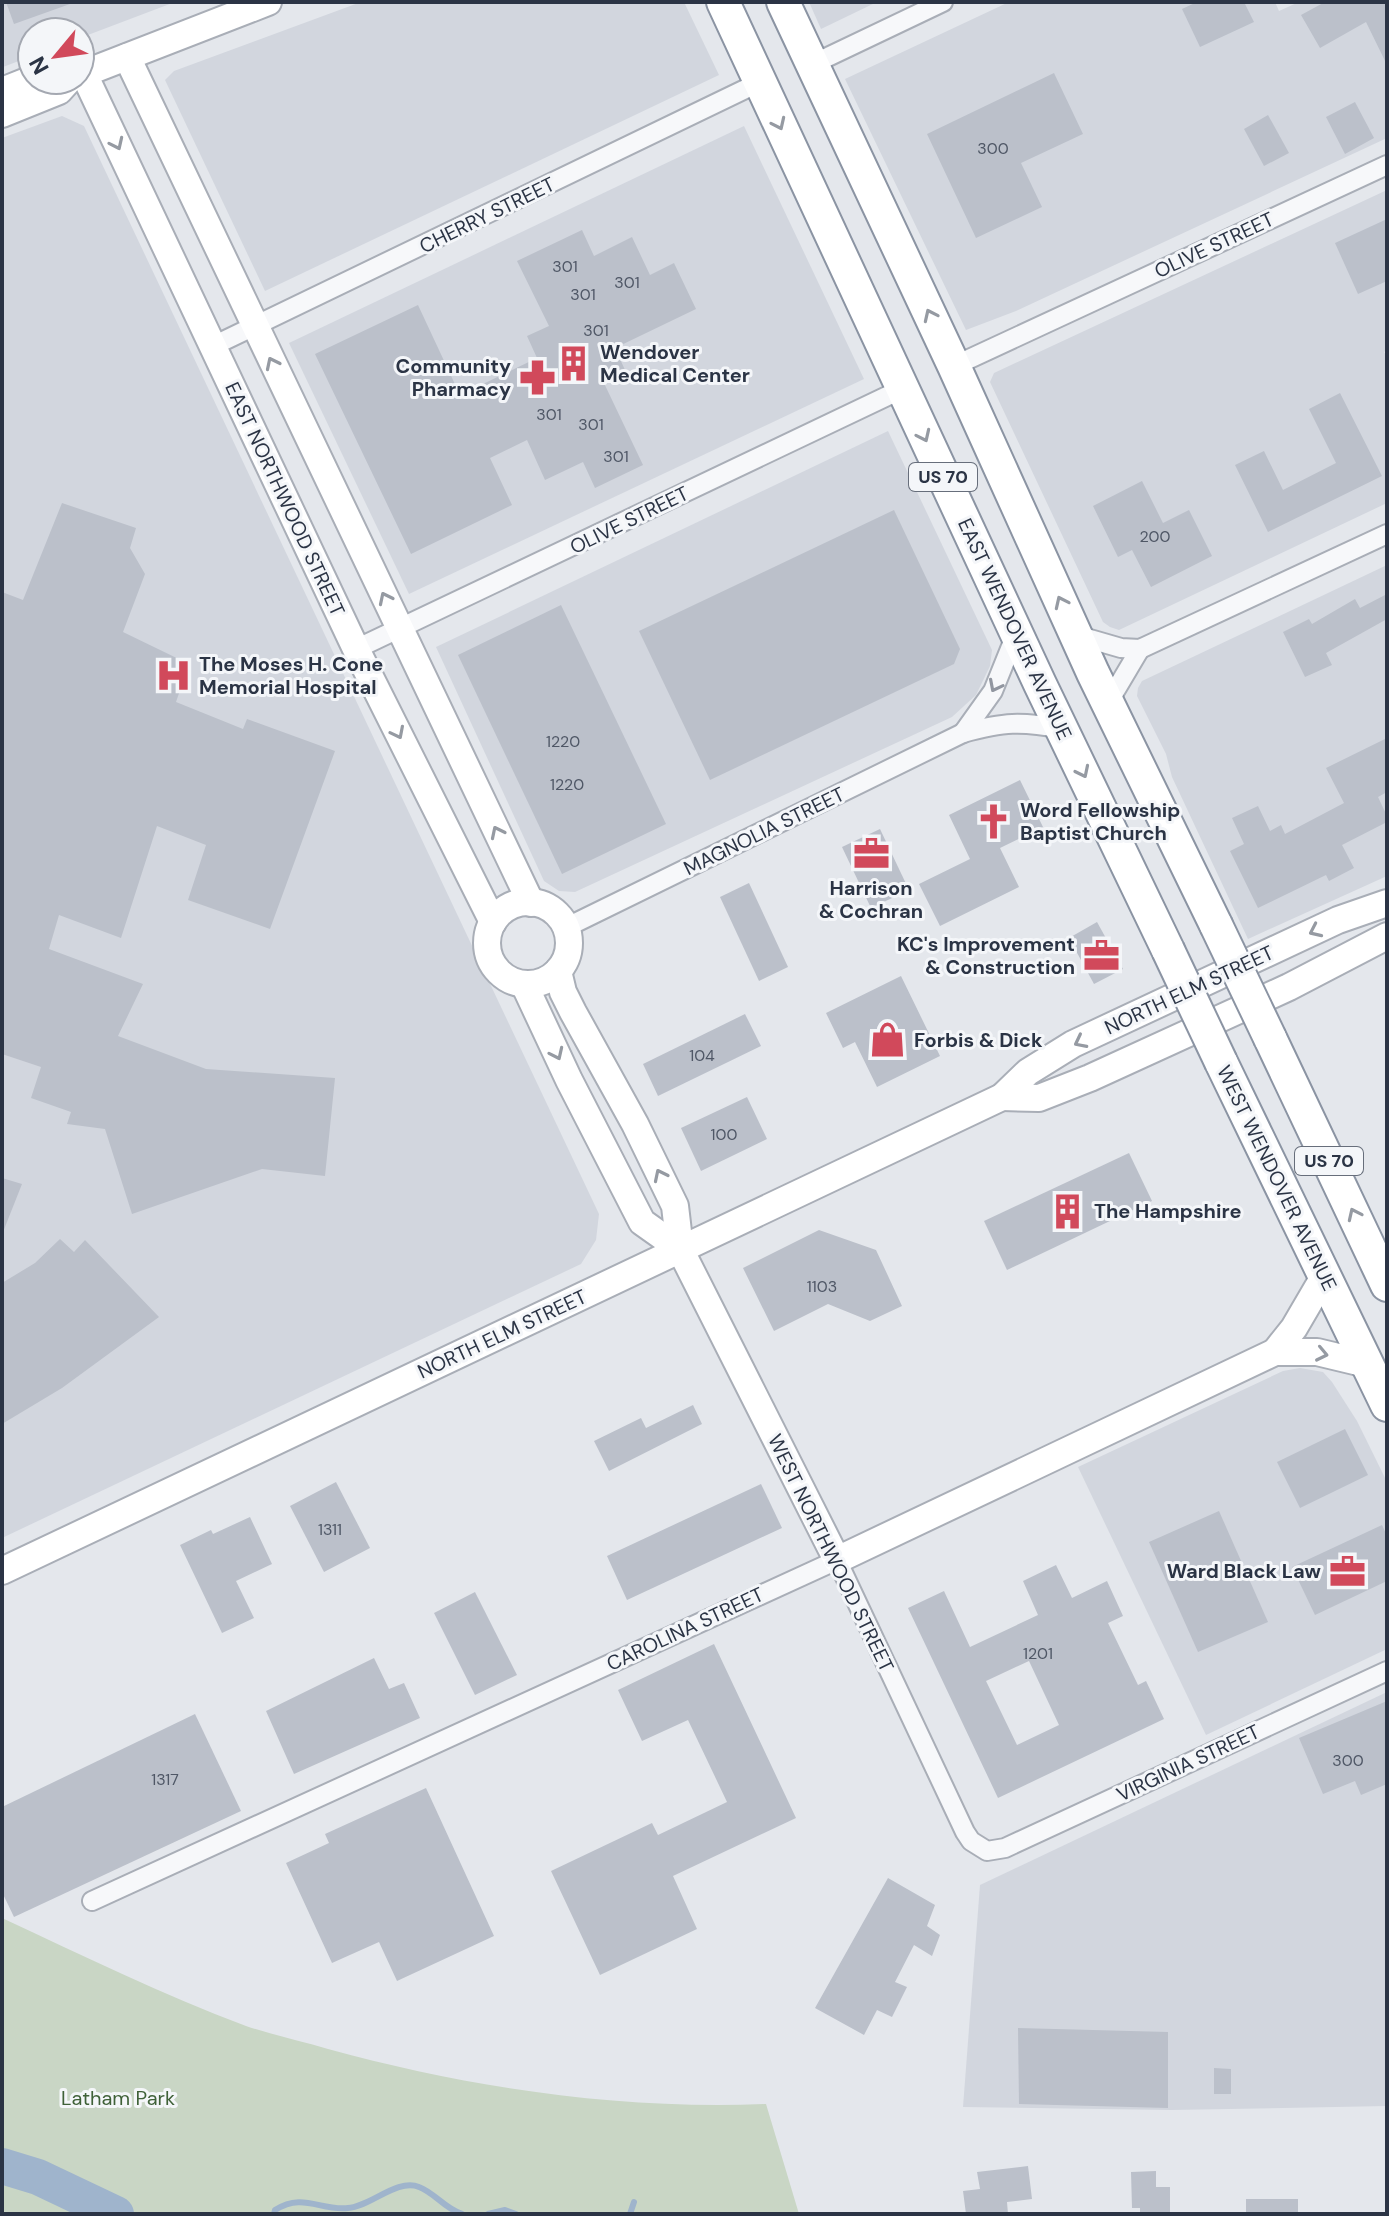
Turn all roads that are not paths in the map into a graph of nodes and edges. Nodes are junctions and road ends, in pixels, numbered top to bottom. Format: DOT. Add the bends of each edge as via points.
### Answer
graph roads {
  1 [pos="268,2"];
  2 [pos="723,2"];
  3 [pos="783,2"];
  4 [pos="943,2"];
  5 [pos="127,57"];
  6 [pos="813,64"];
  7 [pos="96,69"];
  8 [pos="760,82"];
  9 [pos="47,96"];
  10 [pos="82,96"];
  11 [pos="2,114"];
  12 [pos="1387,165"];
  13 [pos="255,328"];
  14 [pos="213,346"];
  15 [pos="954,366"];
  16 [pos="902,389"];
  17 [pos="1387,534"];
  18 [pos="401,630"];
  19 [pos="1017,633"];
  20 [pos="1076,635"];
  21 [pos="356,649"];
  22 [pos="1140,649"];
  23 [pos="1108,703"];
  24 [pos="1062,729"];
  25 [pos="963,733"];
  26 [pos="531,903"];
  27 [pos="1387,903"];
  28 [pos="493,922"];
  29 [pos="565,928"];
  30 [pos="1387,936"];
  31 [pos="1168,950"];
  32 [pos="558,971"];
  33 [pos="524,984"];
  34 [pos="1002,1097"];
  35 [pos="680,1249"];
  36 [pos="1378,1251"];
  37 [pos="1325,1275"];
  38 [pos="1387,1285"];
  39 [pos="1275,1352"];
  40 [pos="1367,1364"];
  41 [pos="1387,1405"];
  42 [pos="837,1560"];
  43 [pos="2,1571"];
  44 [pos="1387,1671"];
  45 [pos="987,1851"];
  46 [pos="92,1901"];
  1 -- 5 [label="street"];
  2 -- 8 [label="highway, EAST WENDOVER AVENUE / US 70"];
  3 -- 6 [label="highway, US 70"];
  4 -- 6 [label="street"];
  5 -- 7 [label="street"];
  5 -- 13 [label="street"];
  15 -- 6 [label="highway, US 70, one-way"];
  8 -- 13 [label="street, CHERRY STREET"];
  8 -- 16 [label="highway, EAST WENDOVER AVENUE / US 70, one-way"];
  9 -- 11 [label="street"];
  10 -- 14 [label="street, EAST NORTHWOOD STREET, one-way"];
  12 -- 15 [label="street, OLIVE STREET"];
  13 -- 14 [label="street, CHERRY STREET"];
  18 -- 13 [label="street, one-way"];
  14 -- 21 [label="street, EAST NORTHWOOD STREET"];
  20 -- 15 [label="highway, US 70, one-way"];
  16 -- 18 [label="street, OLIVE STREET"];
  16 -- 19 [label="highway, EAST WENDOVER AVENUE / US 70, one-way"];
  17 -- 22 [label="street"];
  18 -- 21 [label="street, OLIVE STREET"];
  26 -- 18 [label="street, one-way"];
  19 -- 24 [label="highway, EAST WENDOVER AVENUE / US 70"];
  19 -- 25 [label="street, MAGNOLIA STREET, one-way" via="993,691"];
  20 -- 22 [label="street"];
  20 -- 23 [label="highway, US 70"];
  21 -- 28 [label="street, EAST NORTHWOOD STREET, one-way"];
  22 -- 23 [label="street"];
  36 -- 23 [label="highway, US 70, one-way, bridge"];
  24 -- 25 [label="street, MAGNOLIA STREET" via="1018,722"];
  24 -- 31 [label="highway, EAST WENDOVER AVENUE / US 70, one-way"];
  25 -- 29 [label="street, MAGNOLIA STREET"];
  26 -- 28 [label="street" via="508,908"];
  26 -- 29 [label="street" via="552,911"];
  27 -- 34 [label="street, NORTH ELM STREET, one-way" via="1338,920 1073,1044 1028,1072"];
  28 -- 33 [label="street, EAST NORTHWOOD STREET" via="487,941 493,964 507,979"];
  29 -- 32 [label="street" via="568,948"];
  30 -- 34 [label="street, NORTH ELM STREET" via="1090,1078 1039,1098"];
  31 -- 37 [label="highway, WEST WENDOVER AVENUE / US 70, bridge"];
  32 -- 33 [label="street" via="542,982"];
  35 -- 32 [label="street, one-way" via="675,1206 563,992"];
  33 -- 35 [label="street, one-way" via="642,1222"];
  34 -- 35 [label="street, NORTH ELM STREET"];
  35 -- 42 [label="street, WEST NORTHWOOD STREET"];
  35 -- 43 [label="street, NORTH ELM STREET"];
  36 -- 38 [label="highway, US 70"];
  37 -- 39 [label="street, CAROLINA STREET"];
  37 -- 40 [label="highway, WEST WENDOVER AVENUE / US 70"];
  39 -- 40 [label="street, CAROLINA STREET, one-way" via="1317,1352"];
  39 -- 42 [label="street, CAROLINA STREET"];
  40 -- 41 [label="highway, WEST WENDOVER AVENUE / US 70"];
  42 -- 45 [label="street, WEST NORTHWOOD STREET" via="965,1832"];
  42 -- 46 [label="street, CAROLINA STREET"];
  44 -- 45 [label="street, VIRGINIA STREET" via="1005,1848"];
}
